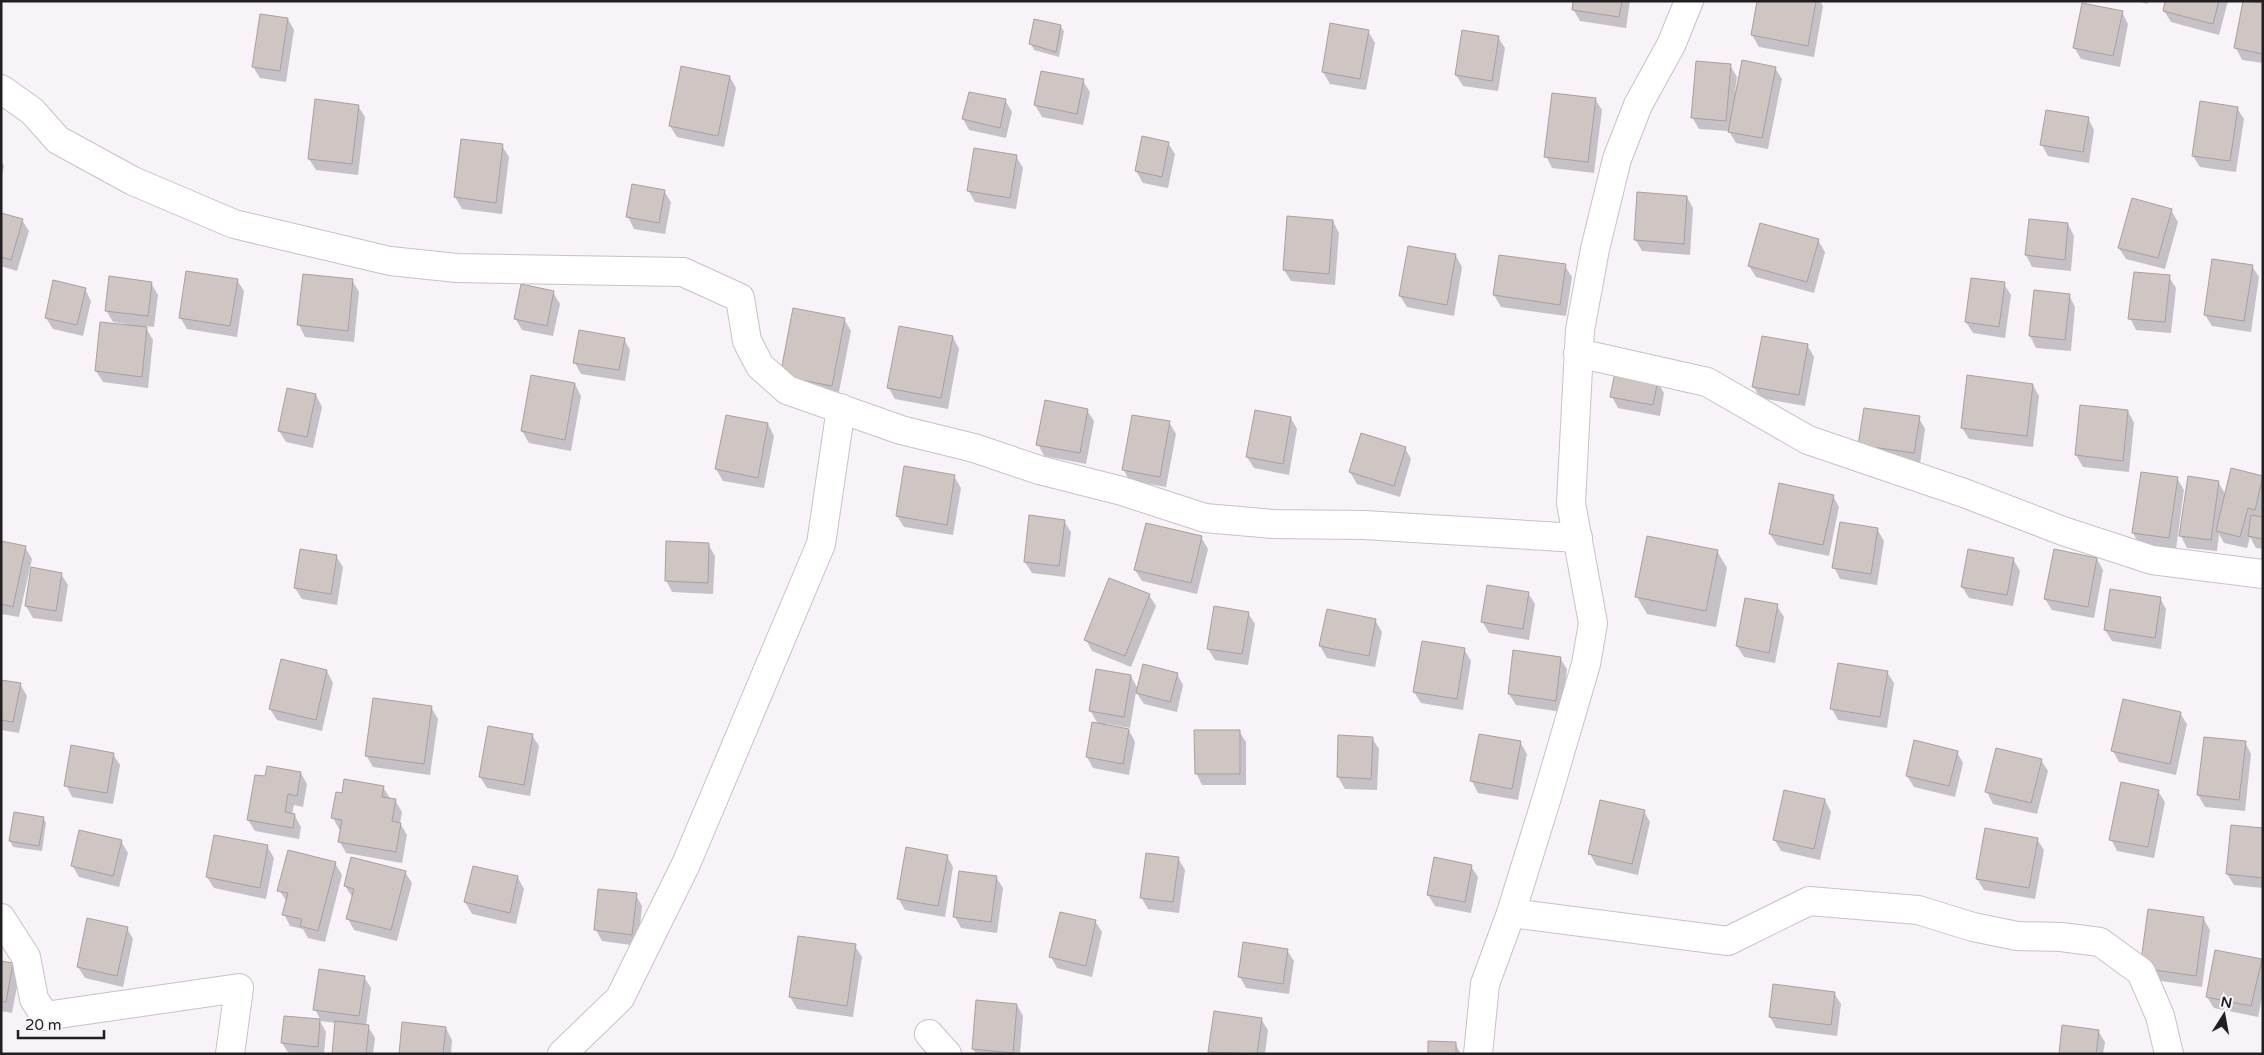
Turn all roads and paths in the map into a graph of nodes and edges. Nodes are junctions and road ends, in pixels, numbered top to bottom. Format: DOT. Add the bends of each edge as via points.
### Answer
graph roads {
  1 [pos="1689,1"];
  2 [pos="1,89"];
  3 [pos="1578,352"];
  4 [pos="841,408"];
  5 [pos="1578,538"];
  6 [pos="2263,574"];
  7 [pos="1511,913"];
  8 [pos="1,918"];
  9 [pos="230,1054"];
  10 [pos="562,1054"];
  11 [pos="1478,1054"];
  12 [pos="2169,1054"];
  1 -- 3 [label="street" via="1671,45 1638,105 1617,159 1595,249"];
  2 -- 4 [label="street" via="32,111 58,140 133,181 234,224 390,261 457,268 683,272 740,298 747,341 760,366 787,390"];
  3 -- 5 [label="street" via="1571,503"];
  3 -- 6 [label="street" via="1707,382 1808,440 2152,560"];
  4 -- 5 [label="street" via="900,430 974,448 1205,518"];
  4 -- 10 [label="street" via="821,544 686,864 620,998"];
  5 -- 7 [label="street" via="1593,623 1586,664"];
  7 -- 11 [label="street" via="1486,984"];
  7 -- 12 [label="street" via="1728,941 1809,902 1918,910 1973,928 2018,936 2100,942 2140,972 2160,1016"];
  8 -- 9 [label="street" via="26,957 34,999 45,1016 239,988"];
}
